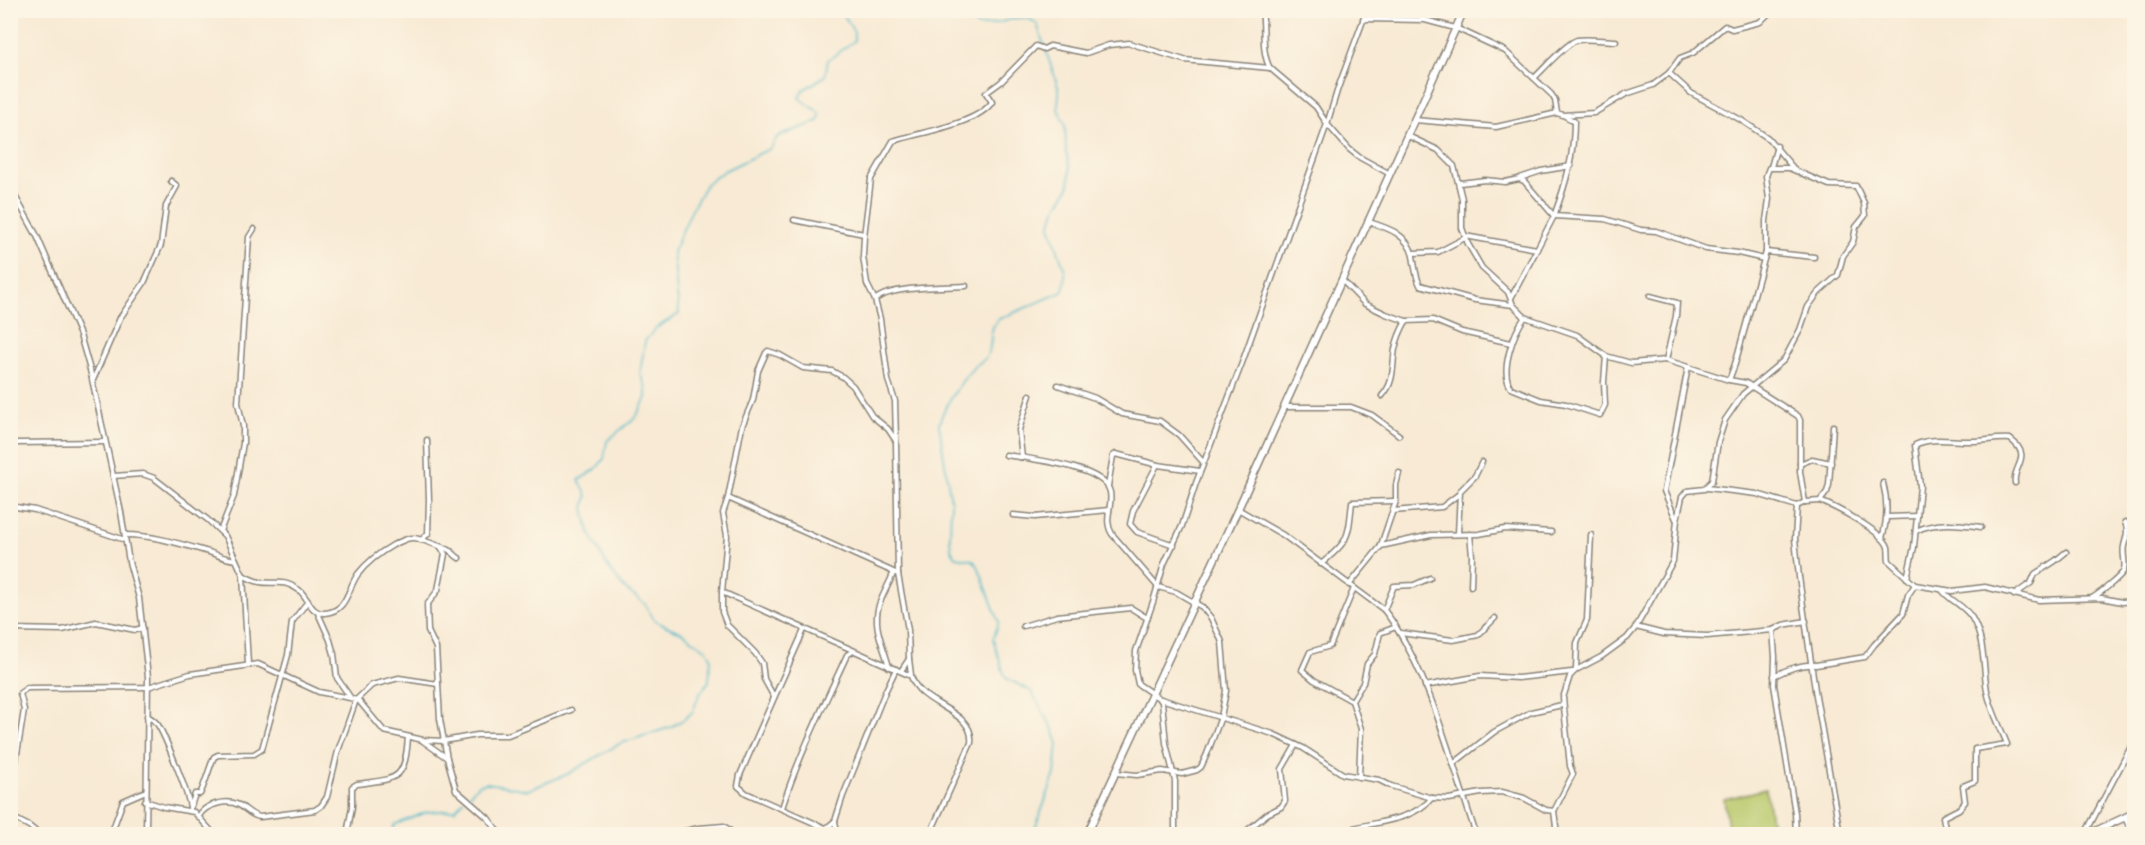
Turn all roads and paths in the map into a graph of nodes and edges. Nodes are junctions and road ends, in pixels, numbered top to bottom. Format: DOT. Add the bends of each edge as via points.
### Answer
graph roads {
  1 [pos="1262,10"];
  2 [pos="1367,10"];
  3 [pos="1464,10"];
  4 [pos="1772,10"];
  5 [pos="1364,19"];
  6 [pos="1456,28"];
  7 [pos="1616,41"];
  8 [pos="1270,68"];
  9 [pos="1669,73"];
  10 [pos="1534,78"];
  11 [pos="1557,113"];
  12 [pos="1563,115"];
  13 [pos="1415,120"];
  14 [pos="1327,124"];
  15 [pos="1408,136"];
  16 [pos="1777,146"];
  17 [pos="1571,166"];
  18 [pos="1771,168"];
  19 [pos="1795,169"];
  20 [pos="1390,175"];
  21 [pos="1519,179"];
  22 [pos="171,181"];
  23 [pos="1460,183"];
  24 [pos="10,187"];
  25 [pos="1554,216"];
  26 [pos="794,220"];
  27 [pos="1369,222"];
  28 [pos="254,229"];
  29 [pos="864,234"];
  30 [pos="1465,237"];
  31 [pos="1537,249"];
  32 [pos="1766,252"];
  33 [pos="1412,253"];
  34 [pos="1814,257"];
  35 [pos="1764,258"];
  36 [pos="1342,280"];
  37 [pos="966,286"];
  38 [pos="1650,296"];
  39 [pos="1511,298"];
  40 [pos="874,300"];
  41 [pos="1513,305"];
  42 [pos="1525,317"];
  43 [pos="1406,321"];
  44 [pos="1511,343"];
  45 [pos="1606,356"];
  46 [pos="1666,360"];
  47 [pos="1688,367"];
  48 [pos="92,380"];
  49 [pos="1729,380"];
  50 [pos="1058,386"];
  51 [pos="1752,386"];
  52 [pos="1030,395"];
  53 [pos="1382,396"];
  54 [pos="1284,407"];
  55 [pos="1833,426"];
  56 [pos="1399,435"];
  57 [pos="427,440"];
  58 [pos="896,441"];
  59 [pos="105,442"];
  60 [pos="16,443"];
  61 [pos="1006,455"];
  62 [pos="1022,458"];
  63 [pos="1482,462"];
  64 [pos="1204,463"];
  65 [pos="1831,463"];
  66 [pos="1800,464"];
  67 [pos="1158,465"];
  68 [pos="1200,471"];
  69 [pos="1399,473"];
  70 [pos="113,476"];
  71 [pos="1883,483"];
  72 [pos="2015,483"];
  73 [pos="1108,486"];
  74 [pos="1707,488"];
  75 [pos="1460,494"];
  76 [pos="728,498"];
  77 [pos="1396,501"];
  78 [pos="1820,501"];
  79 [pos="1805,502"];
  80 [pos="10,506"];
  81 [pos="1797,506"];
  82 [pos="1238,509"];
  83 [pos="1108,510"];
  84 [pos="1393,511"];
  85 [pos="1013,515"];
  86 [pos="1917,516"];
  87 [pos="1888,517"];
  88 [pos="1677,520"];
  89 [pos="1982,527"];
  90 [pos="2134,529"];
  91 [pos="220,531"];
  92 [pos="1916,531"];
  93 [pos="1551,532"];
  94 [pos="1458,534"];
  95 [pos="1470,534"];
  96 [pos="1591,535"];
  97 [pos="125,537"];
  98 [pos="1882,538"];
  99 [pos="421,540"];
  100 [pos="1174,545"];
  101 [pos="1381,546"];
  102 [pos="440,547"];
  103 [pos="2066,552"];
  104 [pos="459,558"];
  105 [pos="236,560"];
  106 [pos="1321,564"];
  107 [pos="896,574"];
  108 [pos="243,575"];
  109 [pos="1430,578"];
  110 [pos="1907,579"];
  111 [pos="1349,585"];
  112 [pos="1915,585"];
  113 [pos="1471,586"];
  114 [pos="1158,587"];
  115 [pos="1354,588"];
  116 [pos="1942,589"];
  117 [pos="722,592"];
  118 [pos="2014,596"];
  119 [pos="2091,598"];
  120 [pos="308,601"];
  121 [pos="2134,601"];
  122 [pos="1193,602"];
  123 [pos="1384,610"];
  124 [pos="318,613"];
  125 [pos="1147,618"];
  126 [pos="1495,618"];
  127 [pos="1806,621"];
  128 [pos="1023,626"];
  129 [pos="1396,627"];
  130 [pos="1636,627"];
  131 [pos="143,628"];
  132 [pos="10,629"];
  133 [pos="804,630"];
  134 [pos="1773,630"];
  135 [pos="1400,633"];
  136 [pos="844,647"];
  137 [pos="854,651"];
  138 [pos="847,655"];
  139 [pos="909,659"];
  140 [pos="248,664"];
  141 [pos="1812,664"];
  142 [pos="889,667"];
  143 [pos="898,670"];
  144 [pos="1574,671"];
  145 [pos="283,674"];
  146 [pos="911,676"];
  147 [pos="1774,676"];
  148 [pos="438,684"];
  149 [pos="1425,686"];
  150 [pos="148,687"];
  151 [pos="1151,694"];
  152 [pos="774,697"];
  153 [pos="350,698"];
  154 [pos="1161,699"];
  155 [pos="356,700"];
  156 [pos="1353,701"];
  157 [pos="1562,705"];
  158 [pos="1551,708"];
  159 [pos="571,710"];
  160 [pos="147,716"];
  161 [pos="1564,716"];
  162 [pos="1221,717"];
  163 [pos="408,738"];
  164 [pos="423,740"];
  165 [pos="444,741"];
  166 [pos="2134,741"];
  167 [pos="1296,745"];
  168 [pos="447,758"];
  169 [pos="1453,764"];
  170 [pos="1173,771"];
  171 [pos="1116,773"];
  172 [pos="1359,777"];
  173 [pos="146,791"];
  174 [pos="1462,796"];
  175 [pos="10,798"];
  176 [pos="1432,798"];
  177 [pos="145,801"];
  178 [pos="190,808"];
  179 [pos="782,808"];
  180 [pos="1554,811"];
  181 [pos="2134,813"];
  182 [pos="10,816"];
  183 [pos="199,816"];
  184 [pos="2125,818"];
  185 [pos="835,821"];
  186 [pos="814,823"];
  187 [pos="825,828"];
  188 [pos="690,832"];
  189 [pos="1354,833"];
  190 [pos="39,834"];
  191 [pos="111,834"];
  192 [pos="146,834"];
  193 [pos="214,834"];
  194 [pos="347,834"];
  195 [pos="500,834"];
  196 [pos="672,834"];
  197 [pos="734,834"];
  198 [pos="818,834"];
  199 [pos="838,834"];
  200 [pos="930,834"];
  201 [pos="1087,834"];
  202 [pos="1175,834"];
  203 [pos="1244,834"];
  204 [pos="1341,834"];
  205 [pos="1476,834"];
  206 [pos="1557,834"];
  207 [pos="1796,834"];
  208 [pos="1840,834"];
  209 [pos="1946,834"];
  210 [pos="2087,834"];
  211 [pos="2133,834"];
  1 -- 8 [label="street" via="1264,55"];
  2 -- 5 [label="street"];
  3 -- 6 [label="main road"];
  4 -- 9 [label="street" via="1756,24 1732,29 1725,26 1693,53 1680,58"];
  5 -- 6 [label="street" via="1425,20"];
  5 -- 14 [label="street"];
  6 -- 10 [label="street" via="1505,51"];
  6 -- 13 [label="main road"];
  7 -- 10 [label="street" via="1574,42"];
  8 -- 14 [label="street" via="1316,107"];
  8 -- 29 [label="street" via="1184,60 1129,43 1086,53 1036,46 986,93 992,102 987,109 953,125 891,143 871,179"];
  9 -- 12 [label="street" via="1653,85 1626,94 1594,113"];
  9 -- 16 [label="street" via="1691,93 1754,128"];
  10 -- 11 [label="street" via="1553,97"];
  11 -- 12 [label="street"];
  11 -- 13 [label="street" via="1496,127"];
  12 -- 17 [label="street" via="1574,121"];
  13 -- 15 [label="main road"];
  14 -- 20 [label="street" via="1349,149"];
  14 -- 64 [label="street"];
  15 -- 20 [label="main road"];
  15 -- 23 [label="street" via="1447,157"];
  16 -- 18 [label="street"];
  16 -- 19 [label="street"];
  17 -- 21 [label="street"];
  17 -- 25 [label="street"];
  18 -- 19 [label="street"];
  18 -- 32 [label="street" via="1766,176"];
  19 -- 51 [label="street" via="1829,185 1856,186 1865,216 1856,227 1838,275 1808,307 1784,360"];
  20 -- 27 [label="main road"];
  21 -- 23 [label="street"];
  21 -- 25 [label="street" via="1528,184"];
  22 -- 48 [label="street" via="177,186 166,206 160,245 144,283 117,323"];
  23 -- 30 [label="street"];
  24 -- 48 [label="street" via="68,306"];
  25 -- 31 [label="street"];
  25 -- 35 [label="street" via="1605,219 1656,231 1706,249"];
  26 -- 29 [label="street"];
  27 -- 33 [label="street" via="1402,236"];
  27 -- 36 [label="main road"];
  28 -- 91 [label="street" via="249,237 239,368 243,443 234,495"];
  29 -- 40 [label="street" via="865,276"];
  30 -- 31 [label="street"];
  30 -- 33 [label="street" via="1438,252"];
  30 -- 39 [label="street" via="1482,268"];
  31 -- 39 [label="street"];
  32 -- 34 [label="street"];
  32 -- 35 [label="street"];
  33 -- 41 [label="street" via="1420,285 1475,300"];
  35 -- 49 [label="street"];
  36 -- 43 [label="street" via="1365,304"];
  36 -- 54 [label="main road"];
  37 -- 40 [label="street" via="910,289"];
  38 -- 46 [label="street" via="1677,303"];
  39 -- 41 [label="street"];
  40 -- 58 [label="street" via="895,401"];
  41 -- 42 [label="street"];
  42 -- 44 [label="street"];
  42 -- 45 [label="street" via="1577,335"];
  43 -- 44 [label="street" via="1433,320 1462,332"];
  43 -- 53 [label="street" via="1395,349 1393,378"];
  44 -- 45 [label="street" via="1506,374 1511,388 1595,416 1602,413 1605,405"];
  45 -- 46 [label="street" via="1631,363"];
  46 -- 47 [label="street"];
  47 -- 49 [label="street"];
  47 -- 88 [label="street" via="1664,491"];
  48 -- 59 [label="street"];
  49 -- 51 [label="street"];
  50 -- 64 [label="street" via="1095,398 1122,414 1160,422 1179,435"];
  51 -- 66 [label="street" via="1798,416"];
  51 -- 74 [label="street" via="1725,420 1713,478"];
  52 -- 62 [label="street" via="1019,430"];
  54 -- 56 [label="street" via="1351,407 1372,415"];
  54 -- 82 [label="main road"];
  55 -- 65 [label="street"];
  57 -- 99 [label="street" via="429,518 428,534"];
  58 -- 76 [label="street" via="843,377 832,371 803,368 768,351 742,426"];
  58 -- 107 [label="street"];
  59 -- 60 [label="street"];
  59 -- 70 [label="street"];
  61 -- 62 [label="street"];
  62 -- 73 [label="street" via="1068,466 1095,476"];
  63 -- 75 [label="street"];
  64 -- 68 [label="street"];
  65 -- 66 [label="street" via="1812,459"];
  65 -- 78 [label="street" via="1827,492"];
  66 -- 79 [label="street"];
  67 -- 68 [label="street"];
  67 -- 73 [label="street" via="1115,455"];
  67 -- 100 [label="street" via="1130,524 1137,532"];
  68 -- 100 [label="street"];
  69 -- 77 [label="street"];
  70 -- 91 [label="street" via="143,474 154,478"];
  70 -- 97 [label="street"];
  71 -- 87 [label="street"];
  72 -- 86 [label="street" via="2022,461 2019,448 2010,439 1918,443"];
  73 -- 83 [label="street"];
  74 -- 81 [label="street" via="1757,494"];
  74 -- 88 [label="street" via="1685,493"];
  75 -- 84 [label="street" via="1442,507"];
  75 -- 94 [label="street"];
  76 -- 107 [label="street"];
  76 -- 117 [label="street" via="723,513 728,536"];
  77 -- 84 [label="street"];
  77 -- 106 [label="street" via="1352,502 1346,539"];
  78 -- 79 [label="street"];
  78 -- 98 [label="street" via="1846,512"];
  79 -- 81 [label="street"];
  80 -- 97 [label="street"];
  81 -- 127 [label="street" via="1795,539"];
  82 -- 106 [label="street" via="1283,535"];
  82 -- 122 [label="main road"];
  83 -- 85 [label="street" via="1035,517"];
  83 -- 114 [label="street" via="1112,534"];
  84 -- 101 [label="street"];
  86 -- 87 [label="street"];
  86 -- 92 [label="street"];
  87 -- 98 [label="street"];
  88 -- 130 [label="street" via="1673,561"];
  89 -- 92 [label="street" via="1927,526"];
  90 -- 119 [label="street" via="2125,522 2121,574"];
  91 -- 105 [label="street"];
  92 -- 110 [label="street"];
  93 -- 95 [label="street" via="1504,529"];
  94 -- 95 [label="street"];
  94 -- 101 [label="street" via="1420,536"];
  95 -- 113 [label="street"];
  96 -- 144 [label="street" via="1587,616 1577,644"];
  97 -- 105 [label="street" via="146,535"];
  97 -- 131 [label="street"];
  98 -- 110 [label="street" via="1888,546 1889,561"];
  99 -- 102 [label="street"];
  99 -- 124 [label="street" via="405,539 376,554 358,574 340,608"];
  100 -- 114 [label="street"];
  101 -- 111 [label="street"];
  102 -- 104 [label="street"];
  102 -- 148 [label="street" via="445,552 438,590 428,605 428,631 436,648"];
  103 -- 118 [label="street" via="2035,574 2031,584"];
  105 -- 108 [label="street"];
  106 -- 111 [label="street"];
  107 -- 139 [label="street" via="908,630"];
  107 -- 142 [label="street" via="880,602 878,614 878,632"];
  108 -- 120 [label="street" via="257,582 289,585"];
  108 -- 140 [label="street"];
  109 -- 123 [label="street" via="1414,585 1394,586"];
  110 -- 112 [label="street"];
  111 -- 115 [label="street"];
  112 -- 116 [label="street"];
  112 -- 141 [label="street" via="1904,614 1867,656"];
  114 -- 122 [label="street"];
  114 -- 125 [label="street"];
  115 -- 123 [label="street"];
  115 -- 156 [label="street" via="1330,646 1310,652 1302,670"];
  116 -- 118 [label="street" via="1985,587"];
  116 -- 209 [label="street" via="1968,612 1976,625 1989,700 2007,744 1975,749 1975,781 1963,786 1965,802 1959,809 1943,817"];
  117 -- 133 [label="street"];
  117 -- 152 [label="street" via="726,625 762,663"];
  118 -- 119 [label="street" via="2049,600"];
  119 -- 121 [label="street"];
  120 -- 124 [label="street"];
  120 -- 145 [label="street" via="292,622"];
  122 -- 151 [label="main road"];
  122 -- 162 [label="street" via="1211,618 1222,642 1226,691"];
  123 -- 129 [label="street"];
  124 -- 153 [label="street" via="334,654 337,678"];
  125 -- 128 [label="street" via="1131,608 1057,616"];
  125 -- 151 [label="street" via="1136,651 1135,670 1138,684"];
  126 -- 135 [label="street" via="1478,635 1453,640"];
  127 -- 134 [label="street"];
  127 -- 141 [label="street"];
  129 -- 135 [label="street"];
  129 -- 156 [label="street" via="1380,633 1375,654 1367,664 1365,678"];
  130 -- 134 [label="street" via="1664,634 1707,636"];
  130 -- 144 [label="street" via="1601,657"];
  131 -- 132 [label="street" via="96,622 62,630"];
  131 -- 150 [label="street"];
  133 -- 136 [label="street"];
  133 -- 152 [label="street"];
  134 -- 147 [label="street"];
  135 -- 149 [label="street"];
  136 -- 137 [label="street"];
  136 -- 138 [label="street"];
  137 -- 138 [label="street"];
  137 -- 142 [label="street"];
  138 -- 179 [label="street"];
  139 -- 143 [label="street"];
  139 -- 146 [label="street"];
  140 -- 145 [label="street"];
  140 -- 150 [label="street" via="190,674"];
  141 -- 147 [label="street"];
  141 -- 208 [label="street"];
  142 -- 143 [label="street"];
  143 -- 146 [label="street"];
  143 -- 185 [label="street" via="885,692"];
  144 -- 149 [label="street" via="1518,678 1480,676"];
  144 -- 157 [label="street"];
  145 -- 153 [label="street" via="319,692"];
  145 -- 178 [label="street" via="262,749 254,754 214,757 203,788 195,794"];
  146 -- 200 [label="street" via="917,688 964,720 971,736"];
  147 -- 207 [label="street"];
  148 -- 155 [label="street" via="399,678 372,685"];
  148 -- 165 [label="street"];
  149 -- 169 [label="street"];
  150 -- 160 [label="street"];
  150 -- 175 [label="street" via="24,689 20,693 24,710"];
  151 -- 154 [label="street"];
  151 -- 171 [label="main road"];
  152 -- 179 [label="street" via="738,786"];
  153 -- 155 [label="street"];
  154 -- 162 [label="street"];
  154 -- 170 [label="street"];
  155 -- 163 [label="street" via="384,731"];
  155 -- 183 [label="street" via="321,806 304,813 260,818 228,803 209,806"];
  156 -- 172 [label="street" via="1361,729"];
  157 -- 158 [label="street"];
  157 -- 161 [label="street"];
  158 -- 161 [label="street"];
  158 -- 169 [label="street" via="1532,712 1494,732"];
  159 -- 165 [label="street" via="508,735"];
  160 -- 173 [label="street"];
  160 -- 178 [label="street" via="162,734"];
  161 -- 180 [label="street" via="1573,774"];
  162 -- 167 [label="street"];
  162 -- 170 [label="street" via="1200,767 1189,773"];
  163 -- 164 [label="street"];
  163 -- 194 [label="street" via="406,762 398,774 352,787"];
  164 -- 165 [label="street"];
  164 -- 168 [label="street"];
  165 -- 168 [label="street"];
  166 -- 210 [label="street"];
  167 -- 172 [label="street" via="1338,773"];
  167 -- 203 [label="street" via="1282,769 1283,805"];
  168 -- 195 [label="street" via="459,793"];
  169 -- 174 [label="street"];
  170 -- 171 [label="street"];
  170 -- 202 [label="street"];
  171 -- 201 [label="main road"];
  172 -- 176 [label="street"];
  173 -- 177 [label="street"];
  173 -- 191 [label="street" via="123,801"];
  174 -- 176 [label="street"];
  174 -- 180 [label="street" via="1502,792"];
  174 -- 205 [label="street"];
  176 -- 189 [label="street" via="1400,818 1356,828"];
  177 -- 178 [label="street" via="164,807"];
  177 -- 192 [label="street"];
  178 -- 183 [label="street"];
  179 -- 186 [label="street"];
  180 -- 206 [label="street"];
  181 -- 184 [label="main road"];
  182 -- 190 [label="street"];
  183 -- 193 [label="street"];
  184 -- 210 [label="main road"];
  184 -- 211 [label="street"];
  185 -- 187 [label="street"];
  185 -- 199 [label="street"];
  186 -- 187 [label="street"];
  186 -- 198 [label="street"];
  187 -- 198 [label="street"];
  187 -- 199 [label="street"];
  188 -- 196 [label="street"];
  188 -- 197 [label="street" via="724,825"];
  189 -- 204 [label="street"];
}
